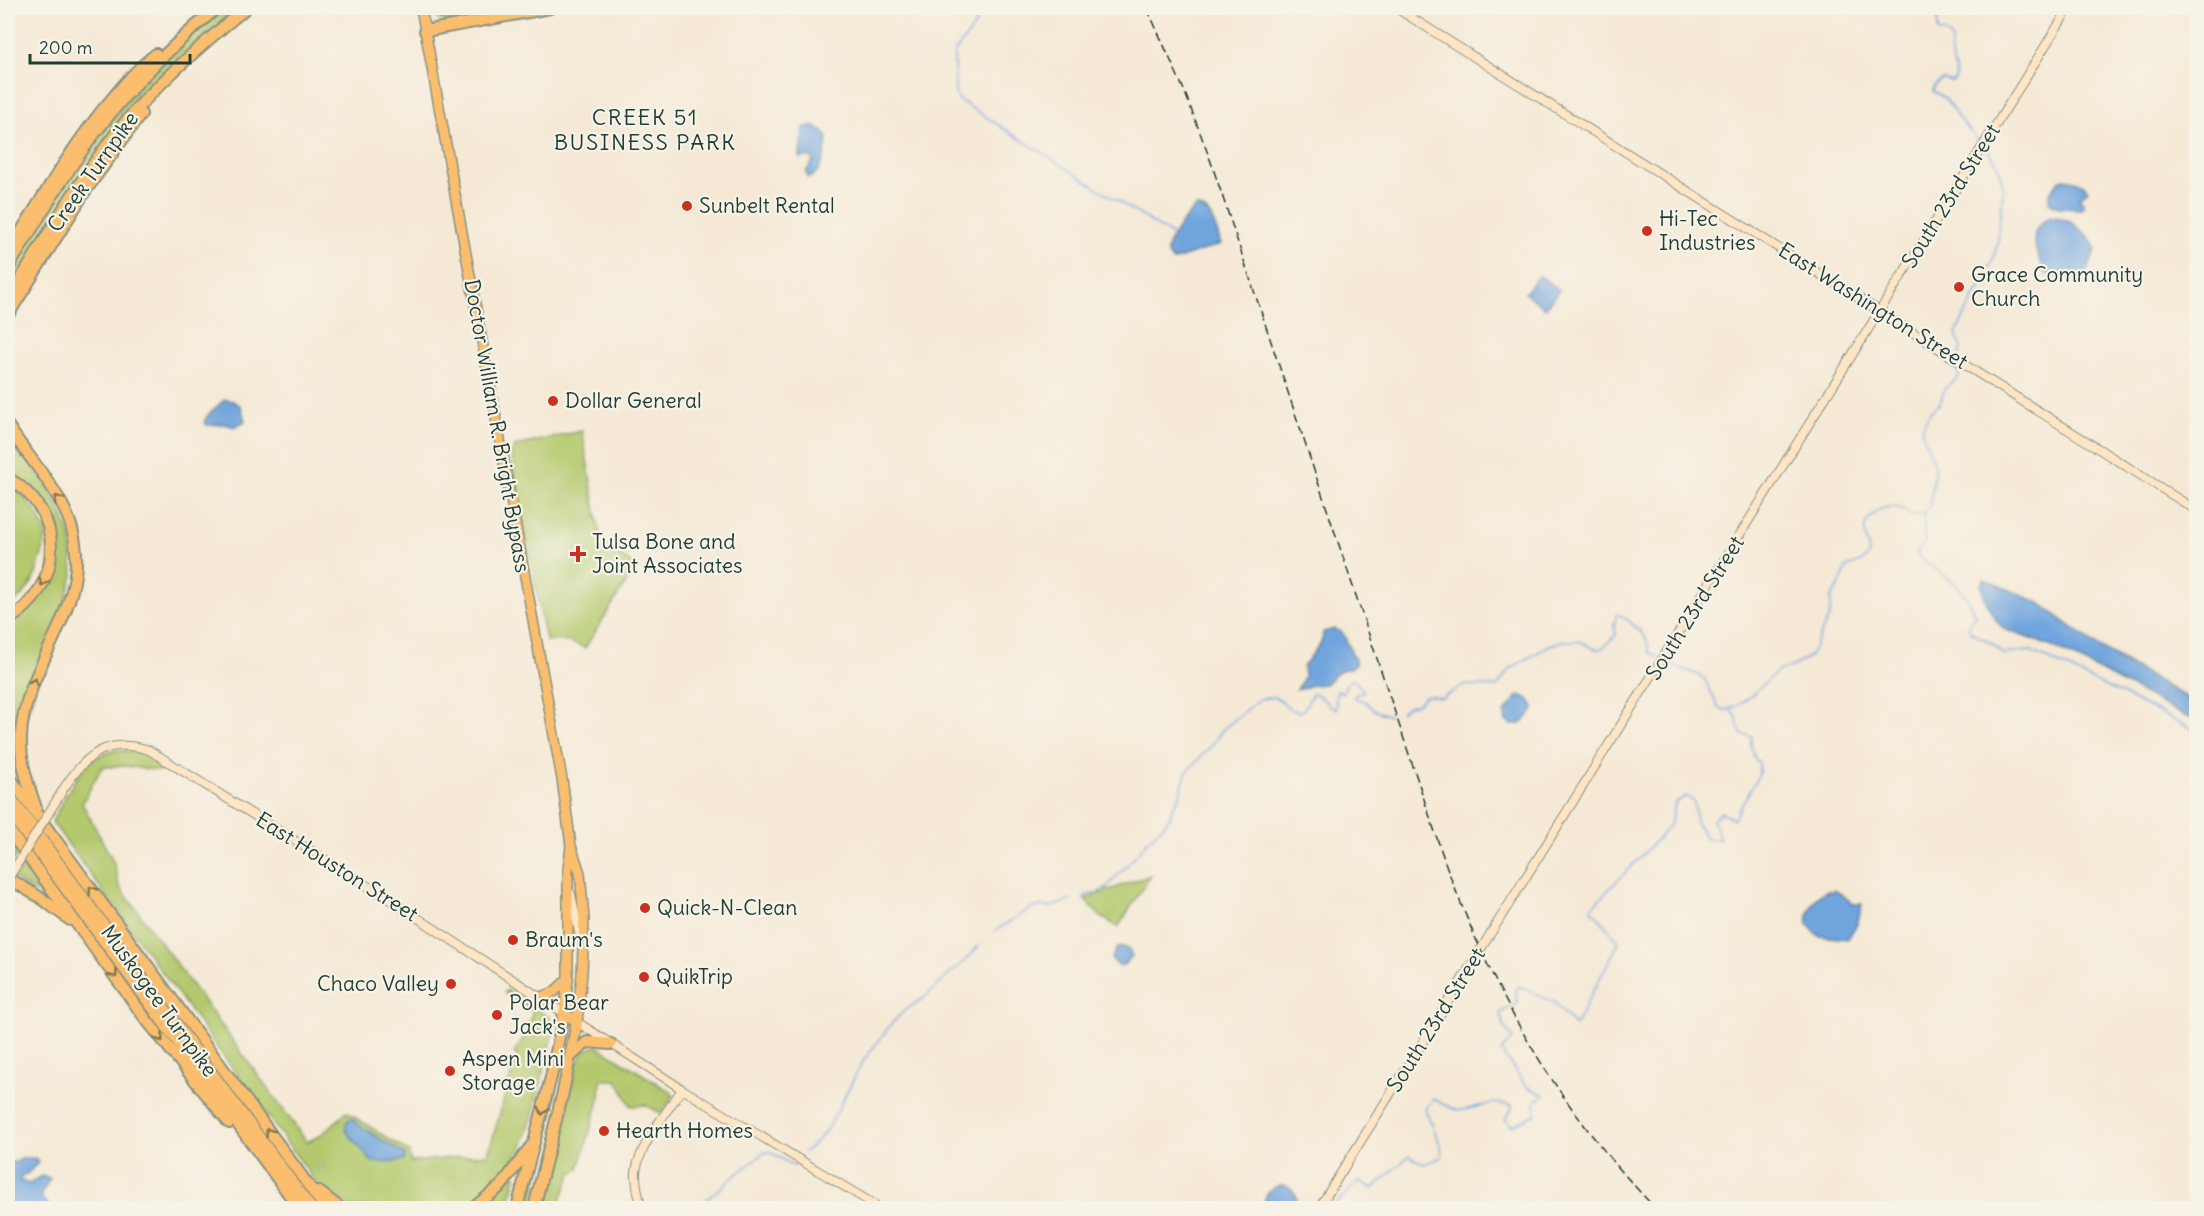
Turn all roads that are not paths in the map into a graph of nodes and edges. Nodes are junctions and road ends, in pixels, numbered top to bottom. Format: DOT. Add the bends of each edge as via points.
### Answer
graph roads {
  1 [pos="217,8"];
  2 [pos="246,8"];
  3 [pos="421,8"];
  4 [pos="527,8"];
  5 [pos="550,8"];
  6 [pos="1396,8"];
  7 [pos="2069,8"];
  8 [pos="511,15"];
  9 [pos="193,27"];
  10 [pos="425,31"];
  11 [pos="198,47"];
  12 [pos="21,231"];
  13 [pos="8,240"];
  14 [pos="8,253"];
  15 [pos="8,268"];
  16 [pos="8,300"];
  17 [pos="1880,310"];
  18 [pos="8,315"];
  19 [pos="8,426"];
  20 [pos="8,478"];
  21 [pos="2196,510"];
  22 [pos="8,620"];
  23 [pos="8,775"];
  24 [pos="8,794"];
  25 [pos="8,810"];
  26 [pos="39,817"];
  27 [pos="8,829"];
  28 [pos="572,846"];
  29 [pos="8,879"];
  30 [pos="569,883"];
  31 [pos="82,930"];
  32 [pos="584,936"];
  33 [pos="568,979"];
  34 [pos="539,998"];
  35 [pos="564,1013"];
  36 [pos="577,1022"];
  37 [pos="611,1044"];
  38 [pos="571,1056"];
  39 [pos="682,1089"];
  40 [pos="535,1140"];
  41 [pos="304,1179"];
  42 [pos="298,1209"];
  43 [pos="311,1209"];
  44 [pos="325,1209"];
  45 [pos="340,1209"];
  46 [pos="473,1209"];
  47 [pos="517,1209"];
  48 [pos="534,1209"];
  49 [pos="641,1209"];
  50 [pos="880,1209"];
  51 [pos="1319,1209"];
  1 -- 9 [label="highway, Creek Turnpike"];
  2 -- 11 [label="highway, Creek Turnpike"];
  3 -- 10 [label="main road, Doctor William R. Bright Bypass"];
  4 -- 8 [label="highway"];
  5 -- 8 [label="highway"];
  6 -- 17 [label="street, East Washington Street"];
  7 -- 17 [label="street, South 23rd Street"];
  8 -- 10 [label="highway"];
  9 -- 12 [label="highway" via="144,63 113,97 77,144"];
  9 -- 15 [label="highway, Creek Turnpike" via="149,69 98,130"];
  10 -- 28 [label="main road, Doctor William R. Bright Bypass"];
  11 -- 16 [label="highway, Creek Turnpike" via="108,144"];
  11 -- 18 [label="highway" via="115,148"];
  12 -- 13 [label="highway"];
  12 -- 14 [label="highway"];
  17 -- 21 [label="street, East Washington Street"];
  17 -- 51 [label="street, South 23rd Street"];
  26 -- 19 [label="highway, one-way" via="22,762 23,715 71,599 76,552 62,504"];
  20 -- 22 [label="highway, one-way" via="41,510 51,550 39,591"];
  23 -- 26 [label="highway"];
  24 -- 43 [label="highway, Muskogee Turnpike"];
  25 -- 42 [label="highway, Muskogee Turnpike"];
  41 -- 26 [label="highway, one-way"];
  27 -- 31 [label="highway"];
  28 -- 30 [label="main road, Doctor William R. Bright Bypass"];
  28 -- 32 [label="main road, Doctor William R. Bright Bypass" via="580,873"];
  29 -- 31 [label="highway" via="41,898"];
  29 -- 34 [label="street, East Houston Street, bridge" via="81,764 102,749 127,745 141,748 387,898"];
  30 -- 32 [label="street" via="579,934"];
  30 -- 33 [label="main road, Doctor William R. Bright Bypass"];
  31 -- 42 [label="highway, one-way" via="175,1057"];
  32 -- 36 [label="main road, Doctor William R. Bright Bypass"];
  33 -- 34 [label="main road" via="554,992"];
  33 -- 35 [label="main road, Doctor William R. Bright Bypass"];
  34 -- 35 [label="street, East Houston Street"];
  35 -- 36 [label="main road"];
  35 -- 40 [label="highway, one-way"];
  36 -- 37 [label="street"];
  36 -- 38 [label="highway"];
  37 -- 38 [label="highway" via="587,1042"];
  37 -- 39 [label="street"];
  38 -- 48 [label="highway"];
  39 -- 49 [label="street" via="639,1162 636,1180"];
  39 -- 50 [label="street"];
  40 -- 46 [label="highway" via="501,1186"];
  40 -- 47 [label="highway"];
  41 -- 44 [label="highway"];
  41 -- 45 [label="highway"];
}
